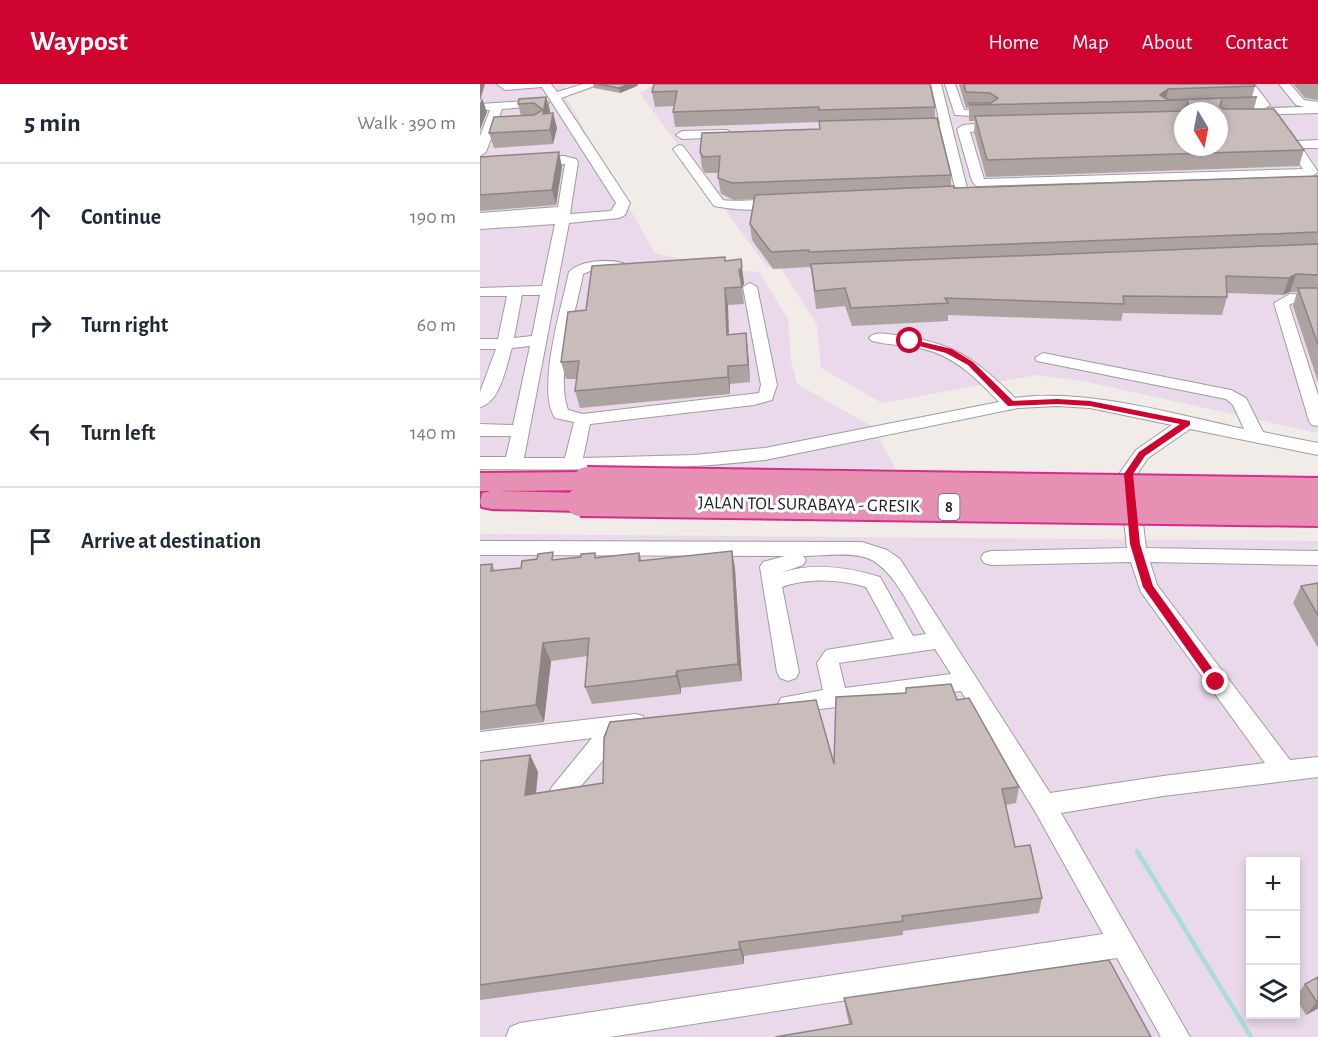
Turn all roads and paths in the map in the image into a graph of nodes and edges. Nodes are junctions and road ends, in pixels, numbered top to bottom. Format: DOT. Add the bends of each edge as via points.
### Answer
graph roads {
  1 [pos="502,84"];
  2 [pos="540,84"];
  3 [pos="546,84"];
  4 [pos="1248,84"];
  5 [pos="1284,84"];
  6 [pos="587,86"];
  7 [pos="936,87"];
  8 [pos="951,87"];
  9 [pos="556,99"];
  10 [pos="498,105"];
  11 [pos="1318,105"];
  12 [pos="480,106"];
  13 [pos="1228,112"];
  14 [pos="1228,114"];
  15 [pos="1228,115"];
  16 [pos="1316,116"];
  17 [pos="1006,120"];
  18 [pos="945,125"];
  19 [pos="898,128"];
  20 [pos="744,133"];
  21 [pos="682,135"];
  22 [pos="1311,142"];
  23 [pos="1294,145"];
  24 [pos="679,149"];
  25 [pos="484,152"];
  26 [pos="969,155"];
  27 [pos="1318,155"];
  28 [pos="953,156"];
  29 [pos="480,165"];
  30 [pos="1214,181"];
  31 [pos="1318,183"];
  32 [pos="1085,186"];
  33 [pos="791,203"];
  34 [pos="564,215"];
  35 [pos="480,217"];
  36 [pos="480,225"];
  37 [pos="633,266"];
  38 [pos="750,287"];
  39 [pos="547,290"];
  40 [pos="480,292"];
  41 [pos="515,292"];
  42 [pos="1318,299"];
  43 [pos="877,338"];
  44 [pos="537,340"];
  45 [pos="480,344"];
  46 [pos="505,344"];
  47 [pos="1043,358"];
  48 [pos="480,402"];
  49 [pos="1011,404"];
  50 [pos="1318,416"];
  51 [pos="583,419"];
  52 [pos="1187,423"];
  53 [pos="480,430"];
  54 [pos="520,430"];
  55 [pos="1257,437"];
  56 [pos="1318,449"];
  57 [pos="480,463"];
  58 [pos="514,463"];
  59 [pos="480,482"];
  60 [pos="580,482"];
  61 [pos="1318,492"];
  62 [pos="480,500"];
  63 [pos="1318,512"];
  64 [pos="480,548"];
  65 [pos="1137,555"];
  66 [pos="991,558"];
  67 [pos="1318,558"];
  68 [pos="804,561"];
  69 [pos="941,640"];
  70 [pos="908,646"];
  71 [pos="788,672"];
  72 [pos="966,681"];
  73 [pos="836,698"];
  74 [pos="766,706"];
  75 [pos="651,721"];
  76 [pos="605,727"];
  77 [pos="480,742"];
  78 [pos="1318,767"];
  79 [pos="1284,771"];
  80 [pos="560,794"];
  81 [pos="1044,805"];
  82 [pos="1124,944"];
  83 [pos="520,1037"];
  84 [pos="1176,1037"];
  1 -- 2 [label="street"];
  3 -- 9 [label="street"];
  4 -- 13 [label="street" via="1263,106"];
  5 -- 11 [label="street" via="1300,103"];
  6 -- 9 [label="street"];
  7 -- 8 [label="street"];
  7 -- 18 [label="street"];
  8 -- 17 [label="street" via="961,114"];
  9 -- 10 [label="street"];
  9 -- 34 [label="street" via="623,202 620,212 614,215"];
  10 -- 12 [label="street"];
  10 -- 25 [label="street" via="497,125"];
  14 -- 16 [label="street" via="1286,111"];
  15 -- 23 [label="street" via="1272,118"];
  17 -- 18 [label="street"];
  17 -- 26 [label="street" via="964,128"];
  18 -- 19 [label="street"];
  18 -- 28 [label="street"];
  20 -- 21 [label="street"];
  22 -- 23 [label="street"];
  22 -- 27 [label="street"];
  23 -- 30 [label="street" via="1312,172"];
  24 -- 33 [label="street" via="719,203"];
  26 -- 28 [label="street"];
  26 -- 32 [label="street" via="981,183"];
  28 -- 32 [label="street" via="957,196"];
  29 -- 34 [label="street" via="572,162"];
  30 -- 31 [label="street"];
  30 -- 32 [label="street"];
  34 -- 35 [label="street"];
  34 -- 36 [label="street"];
  34 -- 39 [label="street"];
  37 -- 51 [label="street" via="588,267 576,272 561,344 556,407 561,414"];
  38 -- 51 [label="street" via="769,385 766,396"];
  39 -- 41 [label="street"];
  39 -- 44 [label="street"];
  40 -- 41 [label="street"];
  41 -- 46 [label="street"];
  42 -- 50 [label="street" via="1290,298 1281,303"];
  43 -- 49 [label="street" via="949,351 979,370"];
  44 -- 46 [label="street"];
  44 -- 54 [label="street"];
  45 -- 46 [label="street"];
  46 -- 48 [label="street" via="488,393"];
  47 -- 55 [label="street" via="1232,395 1240,402"];
  49 -- 52 [label="street" via="1090,403"];
  49 -- 60 [label="street" via="730,459"];
  51 -- 60 [label="street"];
  52 -- 55 [label="street"];
  52 -- 65 [label="street" via="1142,454 1128,474"];
  53 -- 54 [label="street"];
  54 -- 58 [label="street"];
  55 -- 56 [label="street"];
  57 -- 58 [label="street"];
  58 -- 60 [label="street"];
  59 -- 60 [label="highway, JALAN TOL SURABAYA - GRESIK / 8"];
  60 -- 61 [label="highway, JALAN TOL SURABAYA - GRESIK / 8, bridge"];
  60 -- 62 [label="highway, JALAN TOL SURABAYA - GRESIK / 8"];
  60 -- 63 [label="highway, JALAN TOL SURABAYA - GRESIK / 8, bridge"];
  64 -- 68 [label="street"];
  65 -- 66 [label="street"];
  65 -- 67 [label="street"];
  65 -- 79 [label="street" via="1148,587"];
  68 -- 69 [label="street" via="862,549 880,555 892,564"];
  68 -- 70 [label="street" via="873,582"];
  68 -- 71 [label="street" via="771,583"];
  69 -- 70 [label="street"];
  69 -- 72 [label="street"];
  70 -- 73 [label="street" via="832,656 828,663"];
  72 -- 73 [label="street"];
  72 -- 81 [label="street"];
  73 -- 74 [label="street"];
  75 -- 76 [label="street"];
  76 -- 77 [label="street"];
  76 -- 80 [label="street" via="603,744"];
  78 -- 79 [label="street"];
  79 -- 81 [label="street"];
  81 -- 82 [label="street"];
  82 -- 83 [label="street"];
  82 -- 84 [label="street"];
}
